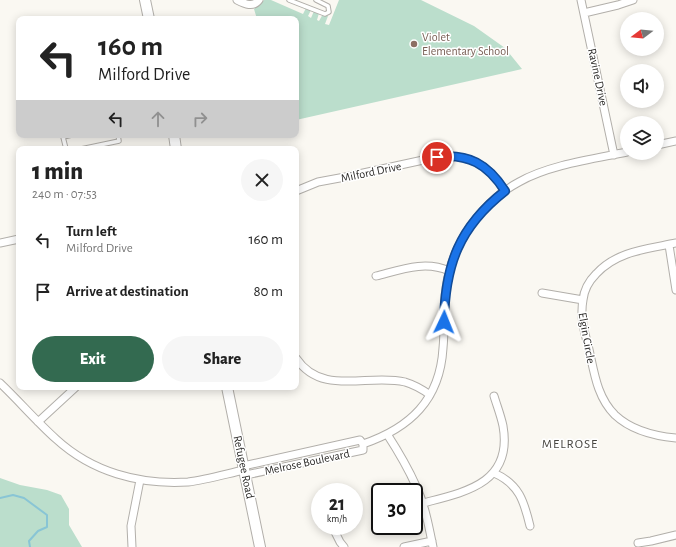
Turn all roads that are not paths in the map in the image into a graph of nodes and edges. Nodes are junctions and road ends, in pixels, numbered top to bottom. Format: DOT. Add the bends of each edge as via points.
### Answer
graph roads {
  1 [pos="146,0"];
  2 [pos="237,0"];
  3 [pos="259,0"];
  4 [pos="289,0"];
  5 [pos="316,0"];
  6 [pos="581,0"];
  7 [pos="633,0"];
  8 [pos="584,13"];
  9 [pos="149,16"];
  10 [pos="118,138"];
  11 [pos="676,141"];
  12 [pos="664,144"];
  13 [pos="95,146"];
  14 [pos="620,154"];
  15 [pos="614,155"];
  16 [pos="299,190"];
  17 [pos="505,191"];
  18 [pos="16,240"];
  19 [pos="0,243"];
  20 [pos="673,244"];
  21 [pos="449,271"];
  22 [pos="376,276"];
  23 [pos="676,290"];
  24 [pos="542,293"];
  25 [pos="583,300"];
  26 [pos="299,362"];
  27 [pos="0,383"];
  28 [pos="73,390"];
  29 [pos="227,390"];
  30 [pos="430,395"];
  31 [pos="494,396"];
  32 [pos="38,422"];
  33 [pos="387,434"];
  34 [pos="676,438"];
  35 [pos="363,444"];
  36 [pos="244,470"];
  37 [pos="494,472"];
  38 [pos="140,480"];
  39 [pos="415,483"];
  40 [pos="423,503"];
  41 [pos="423,507"];
  42 [pos="530,526"];
  43 [pos="336,535"];
  44 [pos="676,535"];
  45 [pos="638,543"];
  46 [pos="433,544"];
  47 [pos="132,547"];
  48 [pos="260,547"];
  49 [pos="344,547"];
  50 [pos="404,547"];
  1 -- 9 [label="main road"];
  2 -- 3 [label="street" via="250,5"];
  4 -- 5 [label="lane" via="325,14 329,12 328,6"];
  6 -- 8 [label="street, Ravine Drive"];
  7 -- 8 [label="street"];
  8 -- 15 [label="street, Ravine Drive"];
  10 -- 13 [label="lane" via="119,141"];
  11 -- 12 [label="street"];
  14 -- 15 [label="street, Melrose Boulevard"];
  15 -- 17 [label="street, Melrose Boulevard" via="544,171 525,178"];
  16 -- 17 [label="street, Milford Drive" via="318,182 449,155 464,157 480,164 494,176"];
  17 -- 21 [label="street, Melrose Boulevard" via="487,206 472,224"];
  18 -- 19 [label="street"];
  20 -- 23 [label="street"];
  20 -- 25 [label="street, Elgin Circle" via="634,251 608,262 589,282"];
  21 -- 22 [label="street" via="423,266"];
  21 -- 30 [label="street, Melrose Boulevard" via="445,296 442,360"];
  24 -- 25 [label="street"];
  25 -- 34 [label="street, Elgin Circle" via="582,321 593,373 599,391 609,408 622,421 639,430"];
  26 -- 30 [label="street" via="312,373 329,380 395,381 414,385"];
  27 -- 32 [label="street"];
  28 -- 32 [label="street"];
  29 -- 36 [label="main road, Refugee Road"];
  30 -- 33 [label="street, Melrose Boulevard" via="414,416"];
  31 -- 37 [label="street" via="503,426 504,443 501,460"];
  32 -- 38 [label="street" via="84,460 110,472"];
  33 -- 35 [label="street, Melrose Boulevard"];
  33 -- 39 [label="street"];
  35 -- 36 [label="street, Melrose Boulevard" via="360,440"];
  35 -- 36 [label="street, Melrose Boulevard" via="363,450"];
  36 -- 38 [label="street" via="187,482"];
  36 -- 48 [label="main road, Refugee Road"];
  37 -- 40 [label="street" via="485,482 468,490"];
  37 -- 42 [label="street" via="507,479 516,489"];
  38 -- 47 [label="street" via="131,526"];
  41 -- 46 [label="street"];
  43 -- 49 [label="street"];
  44 -- 45 [label="street"];
  46 -- 50 [label="street"];
}
